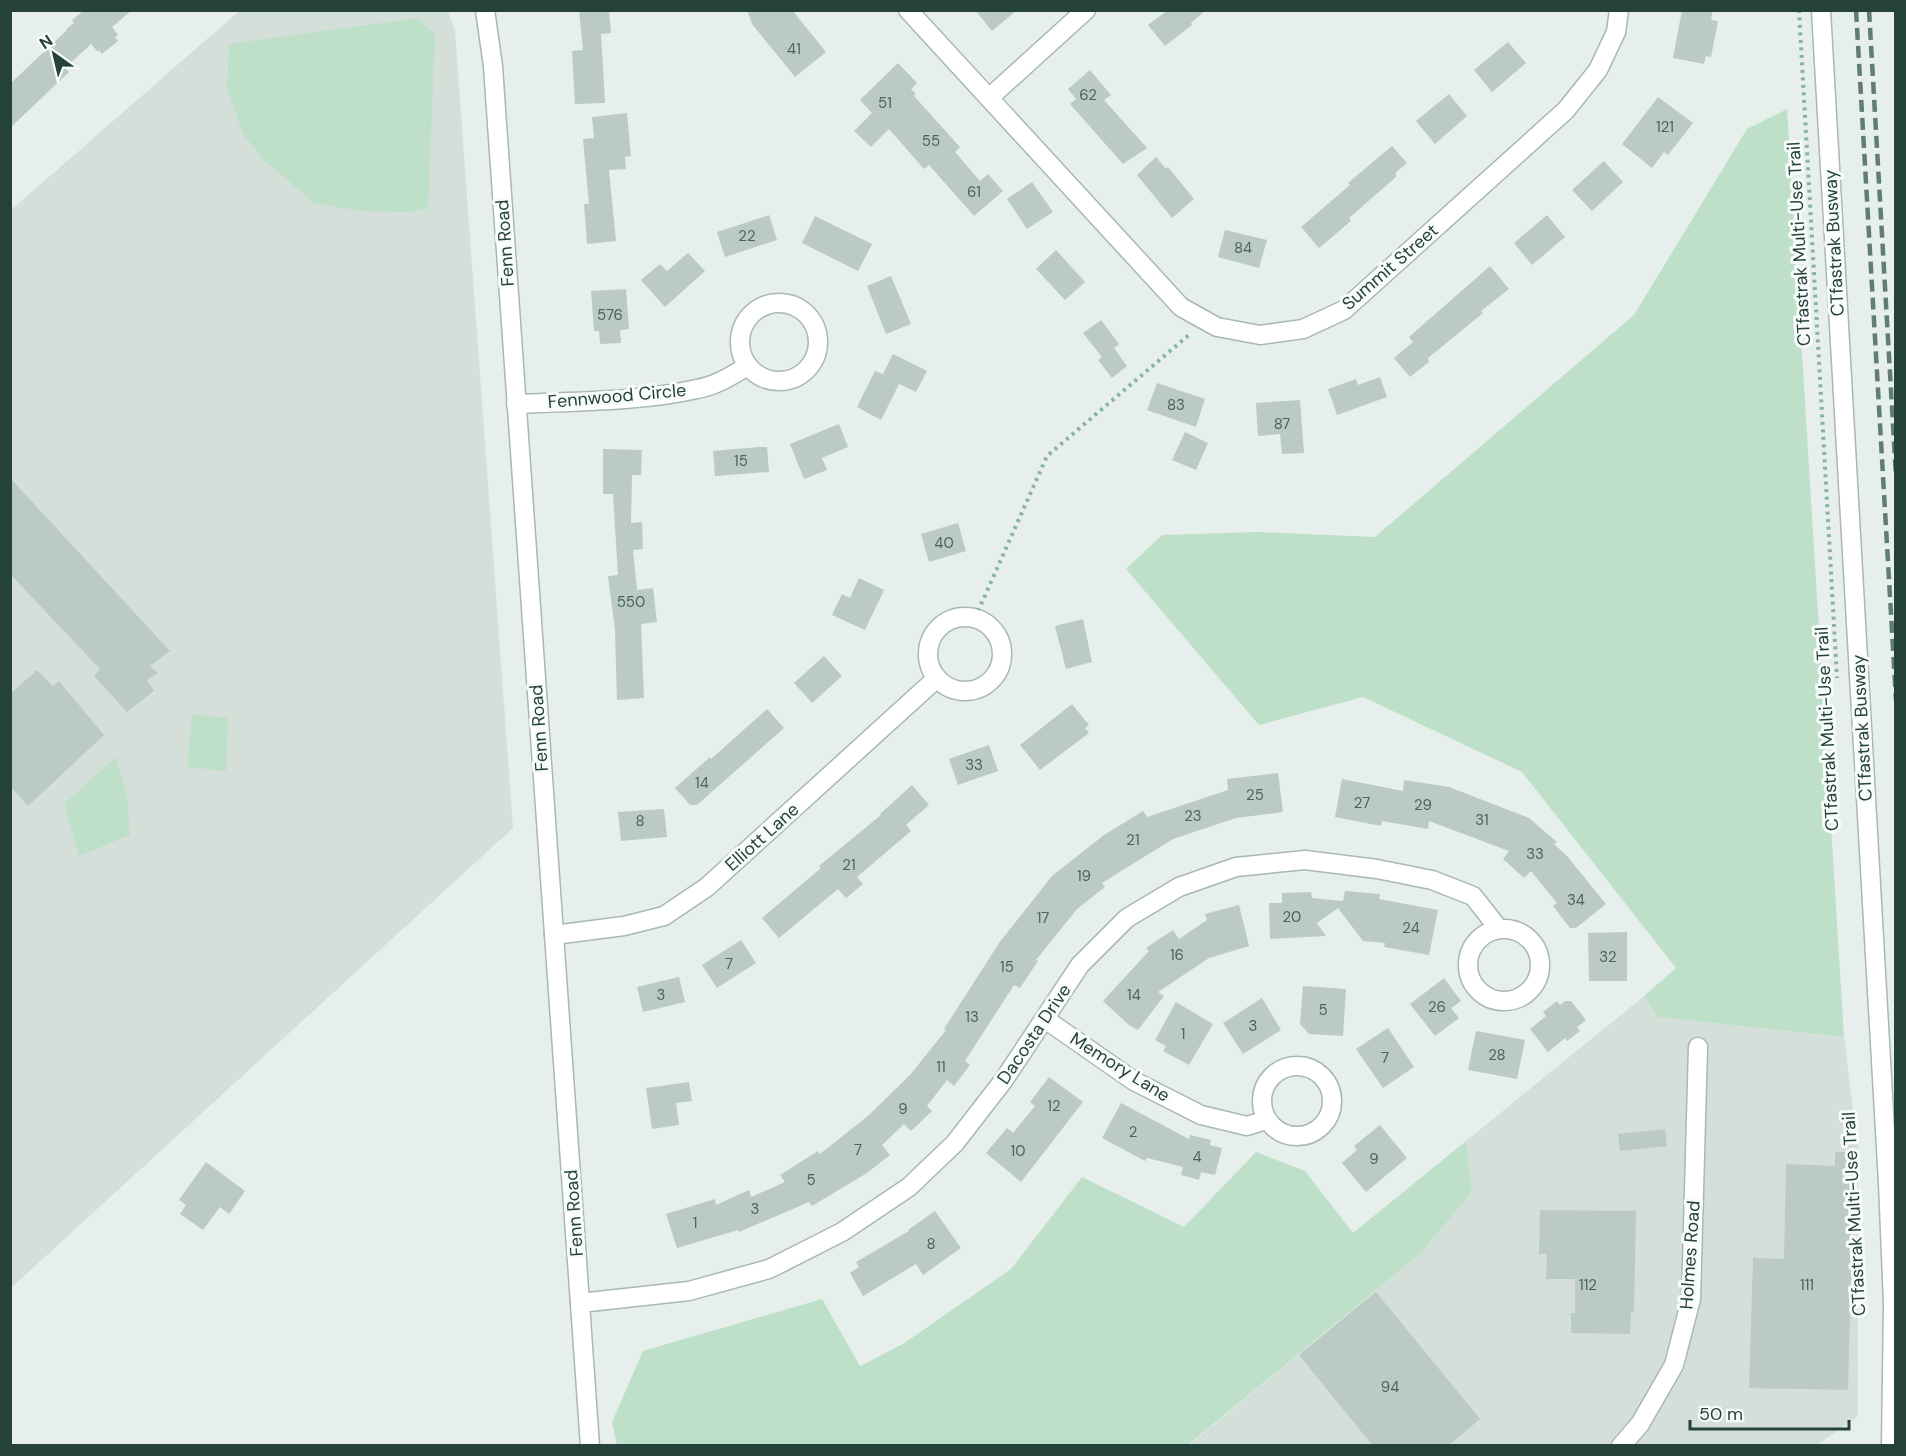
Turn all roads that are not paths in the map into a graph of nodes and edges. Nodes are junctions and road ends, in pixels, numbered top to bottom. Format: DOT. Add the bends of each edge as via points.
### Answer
graph roads {
  1 [pos="485,10"];
  2 [pos="908,10"];
  3 [pos="1086,10"];
  4 [pos="1619,10"];
  5 [pos="1821,10"];
  6 [pos="988,98"];
  7 [pos="748,366"];
  8 [pos="516,404"];
  9 [pos="937,678"];
  10 [pos="1499,929"];
  11 [pos="554,935"];
  12 [pos="1044,1019"];
  13 [pos="1698,1047"];
  14 [pos="1266,1120"];
  15 [pos="580,1303"];
  16 [pos="590,1446"];
  17 [pos="1621,1446"];
  18 [pos="1891,1446"];
  1 -- 8 [label="street, Fenn Road" via="493,66"];
  2 -- 6 [label="street, Summit Street"];
  3 -- 6 [label="street"];
  4 -- 6 [label="street, Summit Street" via="1616,32 1598,70 1566,110 1344,310 1303,329 1260,335 1217,327 1181,307"];
  5 -- 18 [label="street, CTfastrak Busway" via="1889,1194 1893,1314"];
  7 -- 7 [label="street" via="768,380 793,379 804,372 817,349 813,324 793,306 774,304 756,311 747,320 741,337 742,356"];
  7 -- 8 [label="street, Fennwood Circle" via="699,389 640,397"];
  8 -- 11 [label="street, Fenn Road"];
  9 -- 9 [label="street" via="962,691 980,687 994,677 1002,660 1000,642 990,627 965,616 947,621 933,634 929,662"];
  9 -- 11 [label="street, Elliott Lane" via="698,893 664,916 624,926"];
  10 -- 10 [label="street" via="1478,939 1467,961 1468,973 1473,984 1487,996 1504,1001 1517,999 1527,993 1539,973 1537,950 1522,933"];
  10 -- 12 [label="street, Dacosta Drive" via="1473,896 1432,880 1305,860 1236,867 1179,887 1127,918 1080,965"];
  11 -- 15 [label="street, Fenn Road"];
  12 -- 14 [label="street, Memory Lane" via="1134,1081 1201,1115 1247,1126"];
  12 -- 15 [label="street, Dacosta Drive" via="955,1143 909,1187 842,1232 769,1269 689,1291"];
  13 -- 17 [label="street, Holmes Road" via="1691,1299 1674,1365 1640,1424"];
  15 -- 16 [label="street, Fenn Road"];
}
